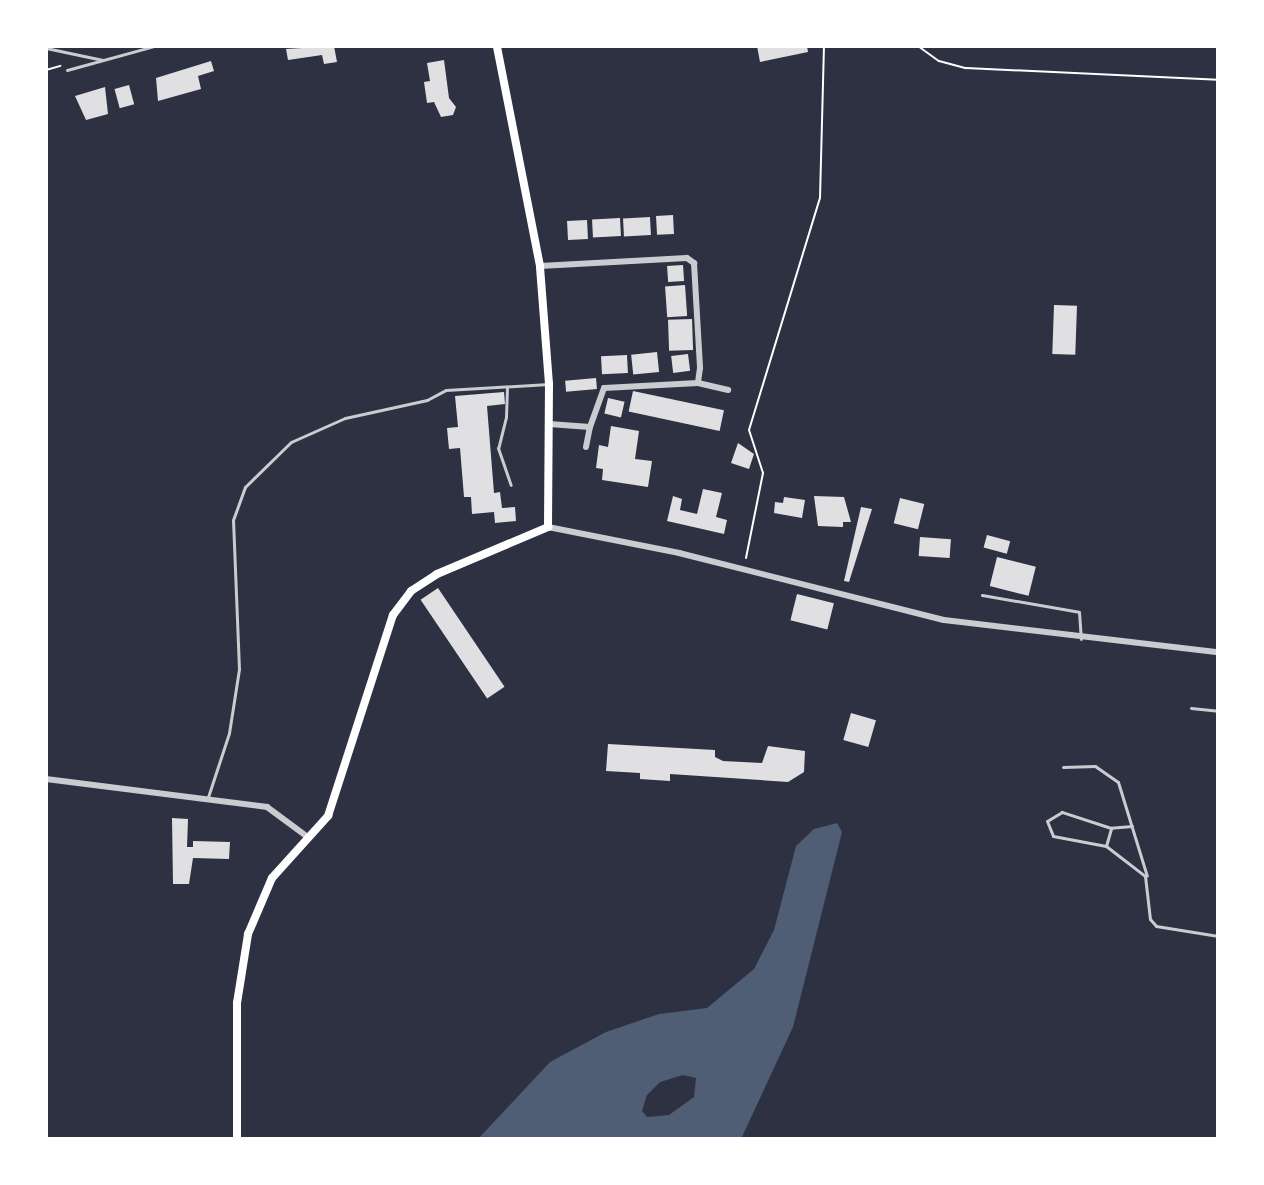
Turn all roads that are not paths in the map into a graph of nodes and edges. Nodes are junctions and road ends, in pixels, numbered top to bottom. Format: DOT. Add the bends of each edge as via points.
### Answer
graph roads {
  1 [pos="154,46"];
  2 [pos="497,46"];
  3 [pos="46,48"];
  4 [pos="103,60"];
  5 [pos="67,70"];
  6 [pos="540,266"];
  7 [pos="698,383"];
  8 [pos="549,384"];
  9 [pos="507,388"];
  10 [pos="728,390"];
  11 [pos="549,424"];
  12 [pos="590,427"];
  13 [pos="586,447"];
  14 [pos="511,485"];
  15 [pos="548,527"];
  16 [pos="982,595"];
  17 [pos="1081,639"];
  18 [pos="1218,652"];
  19 [pos="1191,708"];
  20 [pos="1218,711"];
  21 [pos="1063,767"];
  22 [pos="46,779"];
  23 [pos="208,797"];
  24 [pos="1132,826"];
  25 [pos="1111,828"];
  26 [pos="309,838"];
  27 [pos="1106,846"];
  28 [pos="1148,879"];
  29 [pos="1218,936"];
  30 [pos="237,1139"];
  1 -- 4 [label="lane"];
  2 -- 6 [label="main road"];
  3 -- 4 [label="lane"];
  4 -- 5 [label="lane"];
  6 -- 7 [label="street" via="687,258 694,271"];
  6 -- 8 [label="main road"];
  7 -- 10 [label="street"];
  7 -- 12 [label="street" via="604,388"];
  8 -- 9 [label="lane"];
  8 -- 11 [label="main road"];
  9 -- 14 [label="lane" via="498,448"];
  9 -- 23 [label="lane" via="446,390 427,400 345,418 291,442 245,487 233,520 239,669 229,733"];
  11 -- 12 [label="street"];
  11 -- 15 [label="main road"];
  12 -- 13 [label="street"];
  15 -- 17 [label="street" via="944,620"];
  15 -- 26 [label="main road" via="437,574 411,591 393,615 328,816"];
  16 -- 17 [label="lane" via="1079,612"];
  17 -- 18 [label="street"];
  19 -- 20 [label="lane"];
  21 -- 24 [label="lane" via="1095,766 1110,773"];
  22 -- 23 [label="street"];
  23 -- 26 [label="street" via="267,807"];
  24 -- 25 [label="lane"];
  24 -- 28 [label="lane"];
  25 -- 27 [label="lane"];
  25 -- 27 [label="lane" via="1062,812 1047,821 1053,836"];
  26 -- 30 [label="main road" via="272,878 248,934 237,1003"];
  27 -- 28 [label="lane"];
  28 -- 29 [label="lane" via="1148,911 1156,926"];
}
